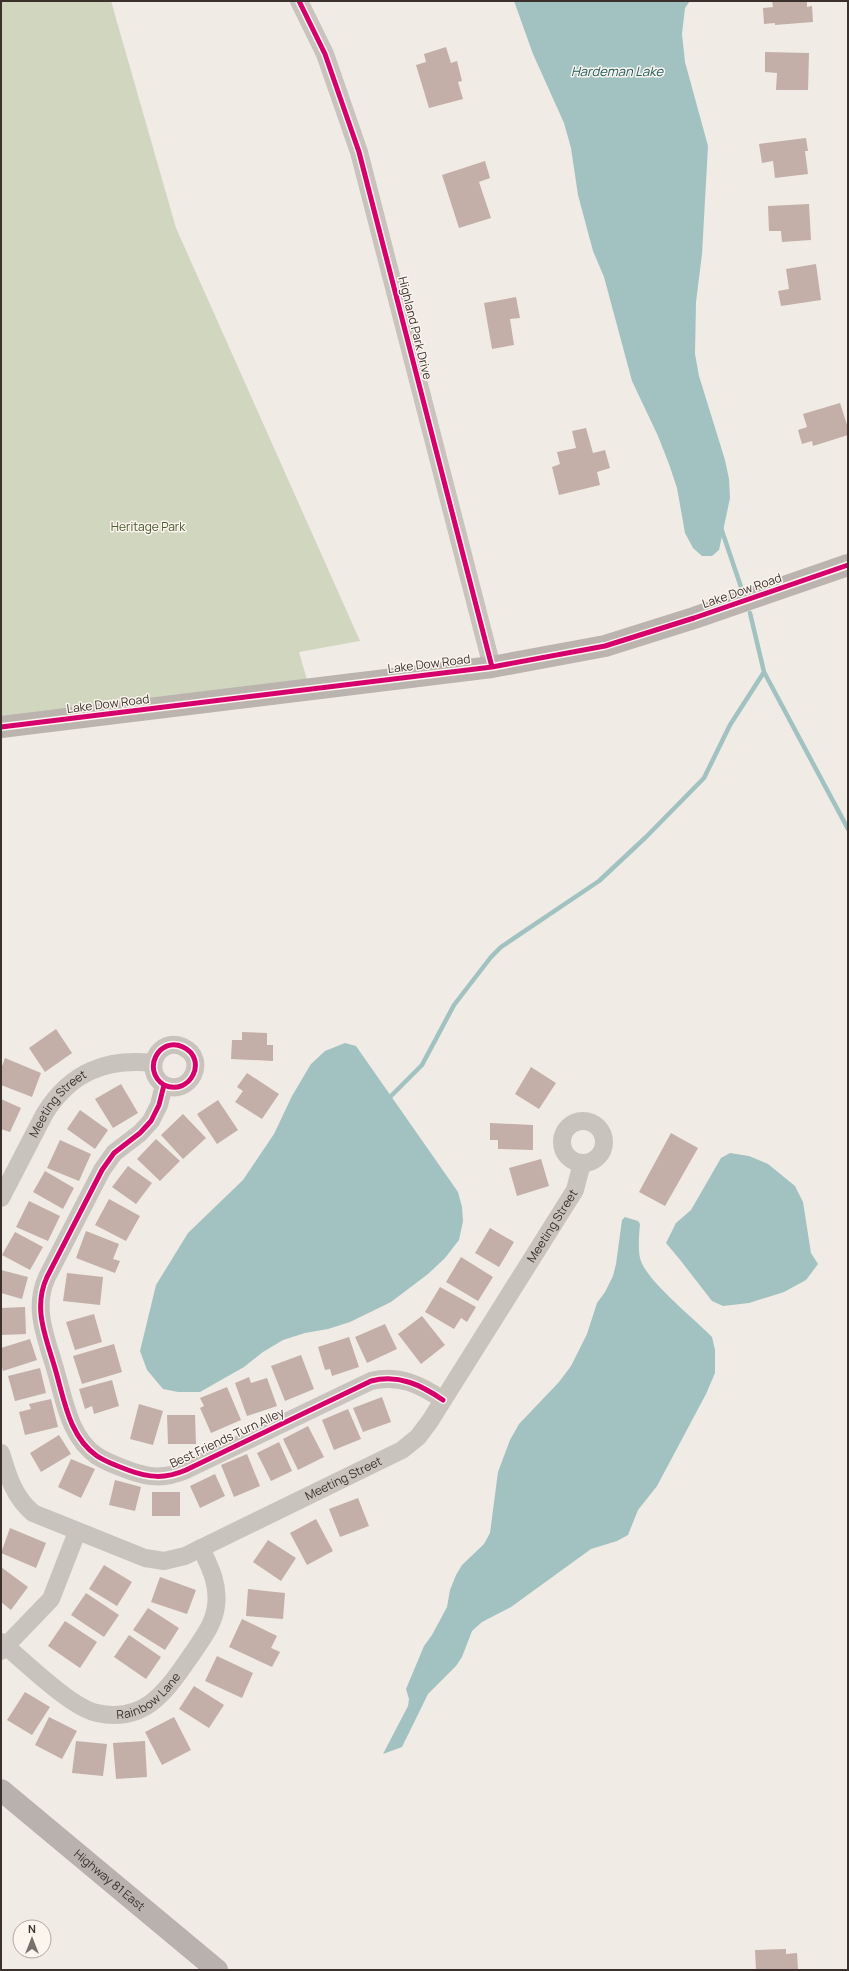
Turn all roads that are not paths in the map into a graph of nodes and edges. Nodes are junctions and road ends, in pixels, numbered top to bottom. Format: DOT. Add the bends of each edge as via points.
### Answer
graph roads {
  1 [pos="299,1"];
  2 [pos="848,565"];
  3 [pos="492,667"];
  4 [pos="1,727"];
  5 [pos="153,1063"];
  6 [pos="164,1086"];
  7 [pos="582,1163"];
  8 [pos="1,1198"];
  9 [pos="444,1400"];
  10 [pos="1,1453"];
  11 [pos="77,1532"];
  12 [pos="202,1548"];
  13 [pos="2,1646"];
  14 [pos="1,1790"];
  15 [pos="217,1970"];
  1 -- 3 [label="street, Highland Park Drive" via="325,54 360,152"];
  2 -- 3 [label="street, Lake Dow Road" via="605,646"];
  3 -- 4 [label="street, Lake Dow Road"];
  5 -- 6 [label="street" via="155,1076"];
  5 -- 6 [label="street" via="159,1051 171,1045 184,1048 193,1057 195,1070 189,1082 177,1088"];
  5 -- 8 [label="street, Meeting Street" via="128,1061 106,1065 71,1084 45,1113"];
  6 -- 9 [label="street, Best Friends Turn Alley" via="151,1121 140,1134 114,1153 102,1170 47,1276 41,1294 42,1322 72,1424 83,1443 110,1463 145,1476 168,1476 186,1470 371,1381 408,1381"];
  7 -- 9 [label="street, Meeting Street" via="575,1190"];
  9 -- 12 [label="street, Meeting Street" via="421,1434 402,1450"];
  10 -- 11 [label="street, Meeting Street" via="13,1488 26,1507 40,1517"];
  11 -- 12 [label="street, Meeting Street" via="154,1560 176,1559"];
  11 -- 13 [label="street" via="50,1599"];
  12 -- 13 [label="street, Rainbow Lane" via="217,1587 213,1618 208,1631 167,1690 151,1704 116,1715 89,1711 68,1698"];
  14 -- 15 [label="main road, Highway 81 East"];
}
